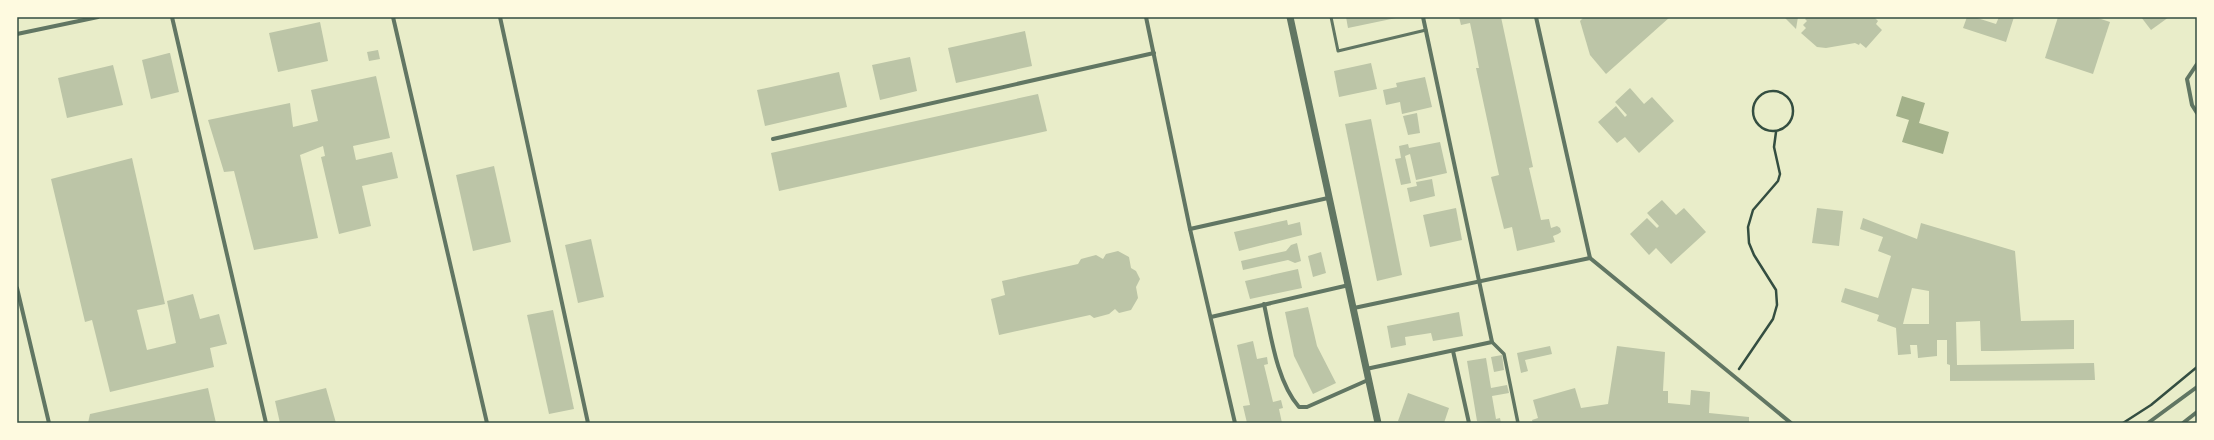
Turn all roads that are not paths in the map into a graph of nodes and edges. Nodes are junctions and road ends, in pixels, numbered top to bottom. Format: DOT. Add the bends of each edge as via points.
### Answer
graph roads {
  1 [pos="98,17"];
  2 [pos="172,17"];
  3 [pos="393,17"];
  4 [pos="500,17"];
  5 [pos="1146,17"];
  6 [pos="1290,17"];
  7 [pos="1331,17"];
  8 [pos="1423,17"];
  9 [pos="1536,17"];
  10 [pos="1426,30"];
  11 [pos="17,34"];
  12 [pos="1154,53"];
  13 [pos="2197,64"];
  14 [pos="2197,113"];
  15 [pos="773,139"];
  16 [pos="1328,198"];
  17 [pos="1190,229"];
  18 [pos="1590,258"];
  19 [pos="1479,282"];
  20 [pos="1349,285"];
  21 [pos="17,288"];
  22 [pos="1264,304"];
  23 [pos="1354,308"];
  24 [pos="1211,317"];
  25 [pos="1492,342"];
  26 [pos="1453,351"];
  27 [pos="1365,369"];
  28 [pos="1368,380"];
  29 [pos="2197,387"];
  30 [pos="2197,412"];
  31 [pos="49,423"];
  32 [pos="266,423"];
  33 [pos="487,423"];
  34 [pos="588,423"];
  35 [pos="1235,423"];
  36 [pos="1378,423"];
  37 [pos="1469,423"];
  38 [pos="1518,423"];
  39 [pos="1792,423"];
  40 [pos="2148,423"];
  41 [pos="2182,423"];
  1 -- 11 [label="street"];
  2 -- 32 [label="street"];
  3 -- 33 [label="street"];
  4 -- 34 [label="street"];
  5 -- 12 [label="street"];
  6 -- 16 [label="street"];
  7 -- 10 [label="lane" via="1338,51"];
  8 -- 10 [label="street"];
  9 -- 18 [label="street"];
  10 -- 19 [label="street"];
  12 -- 15 [label="street"];
  12 -- 17 [label="street"];
  13 -- 14 [label="street" via="2187,79 2192,105"];
  16 -- 17 [label="street"];
  16 -- 20 [label="street"];
  17 -- 24 [label="street"];
  18 -- 19 [label="street"];
  18 -- 39 [label="street"];
  19 -- 23 [label="street"];
  19 -- 25 [label="street"];
  20 -- 22 [label="street"];
  20 -- 23 [label="street"];
  21 -- 31 [label="street"];
  22 -- 24 [label="street"];
  22 -- 28 [label="street" via="1274,352 1292,400 1299,407 1307,407"];
  23 -- 27 [label="street"];
  24 -- 35 [label="street"];
  25 -- 26 [label="street"];
  25 -- 38 [label="street" via="1504,354"];
  26 -- 27 [label="street"];
  26 -- 37 [label="street"];
  27 -- 28 [label="street"];
  28 -- 36 [label="street"];
  29 -- 40 [label="street"];
  30 -- 41 [label="street"];
}
